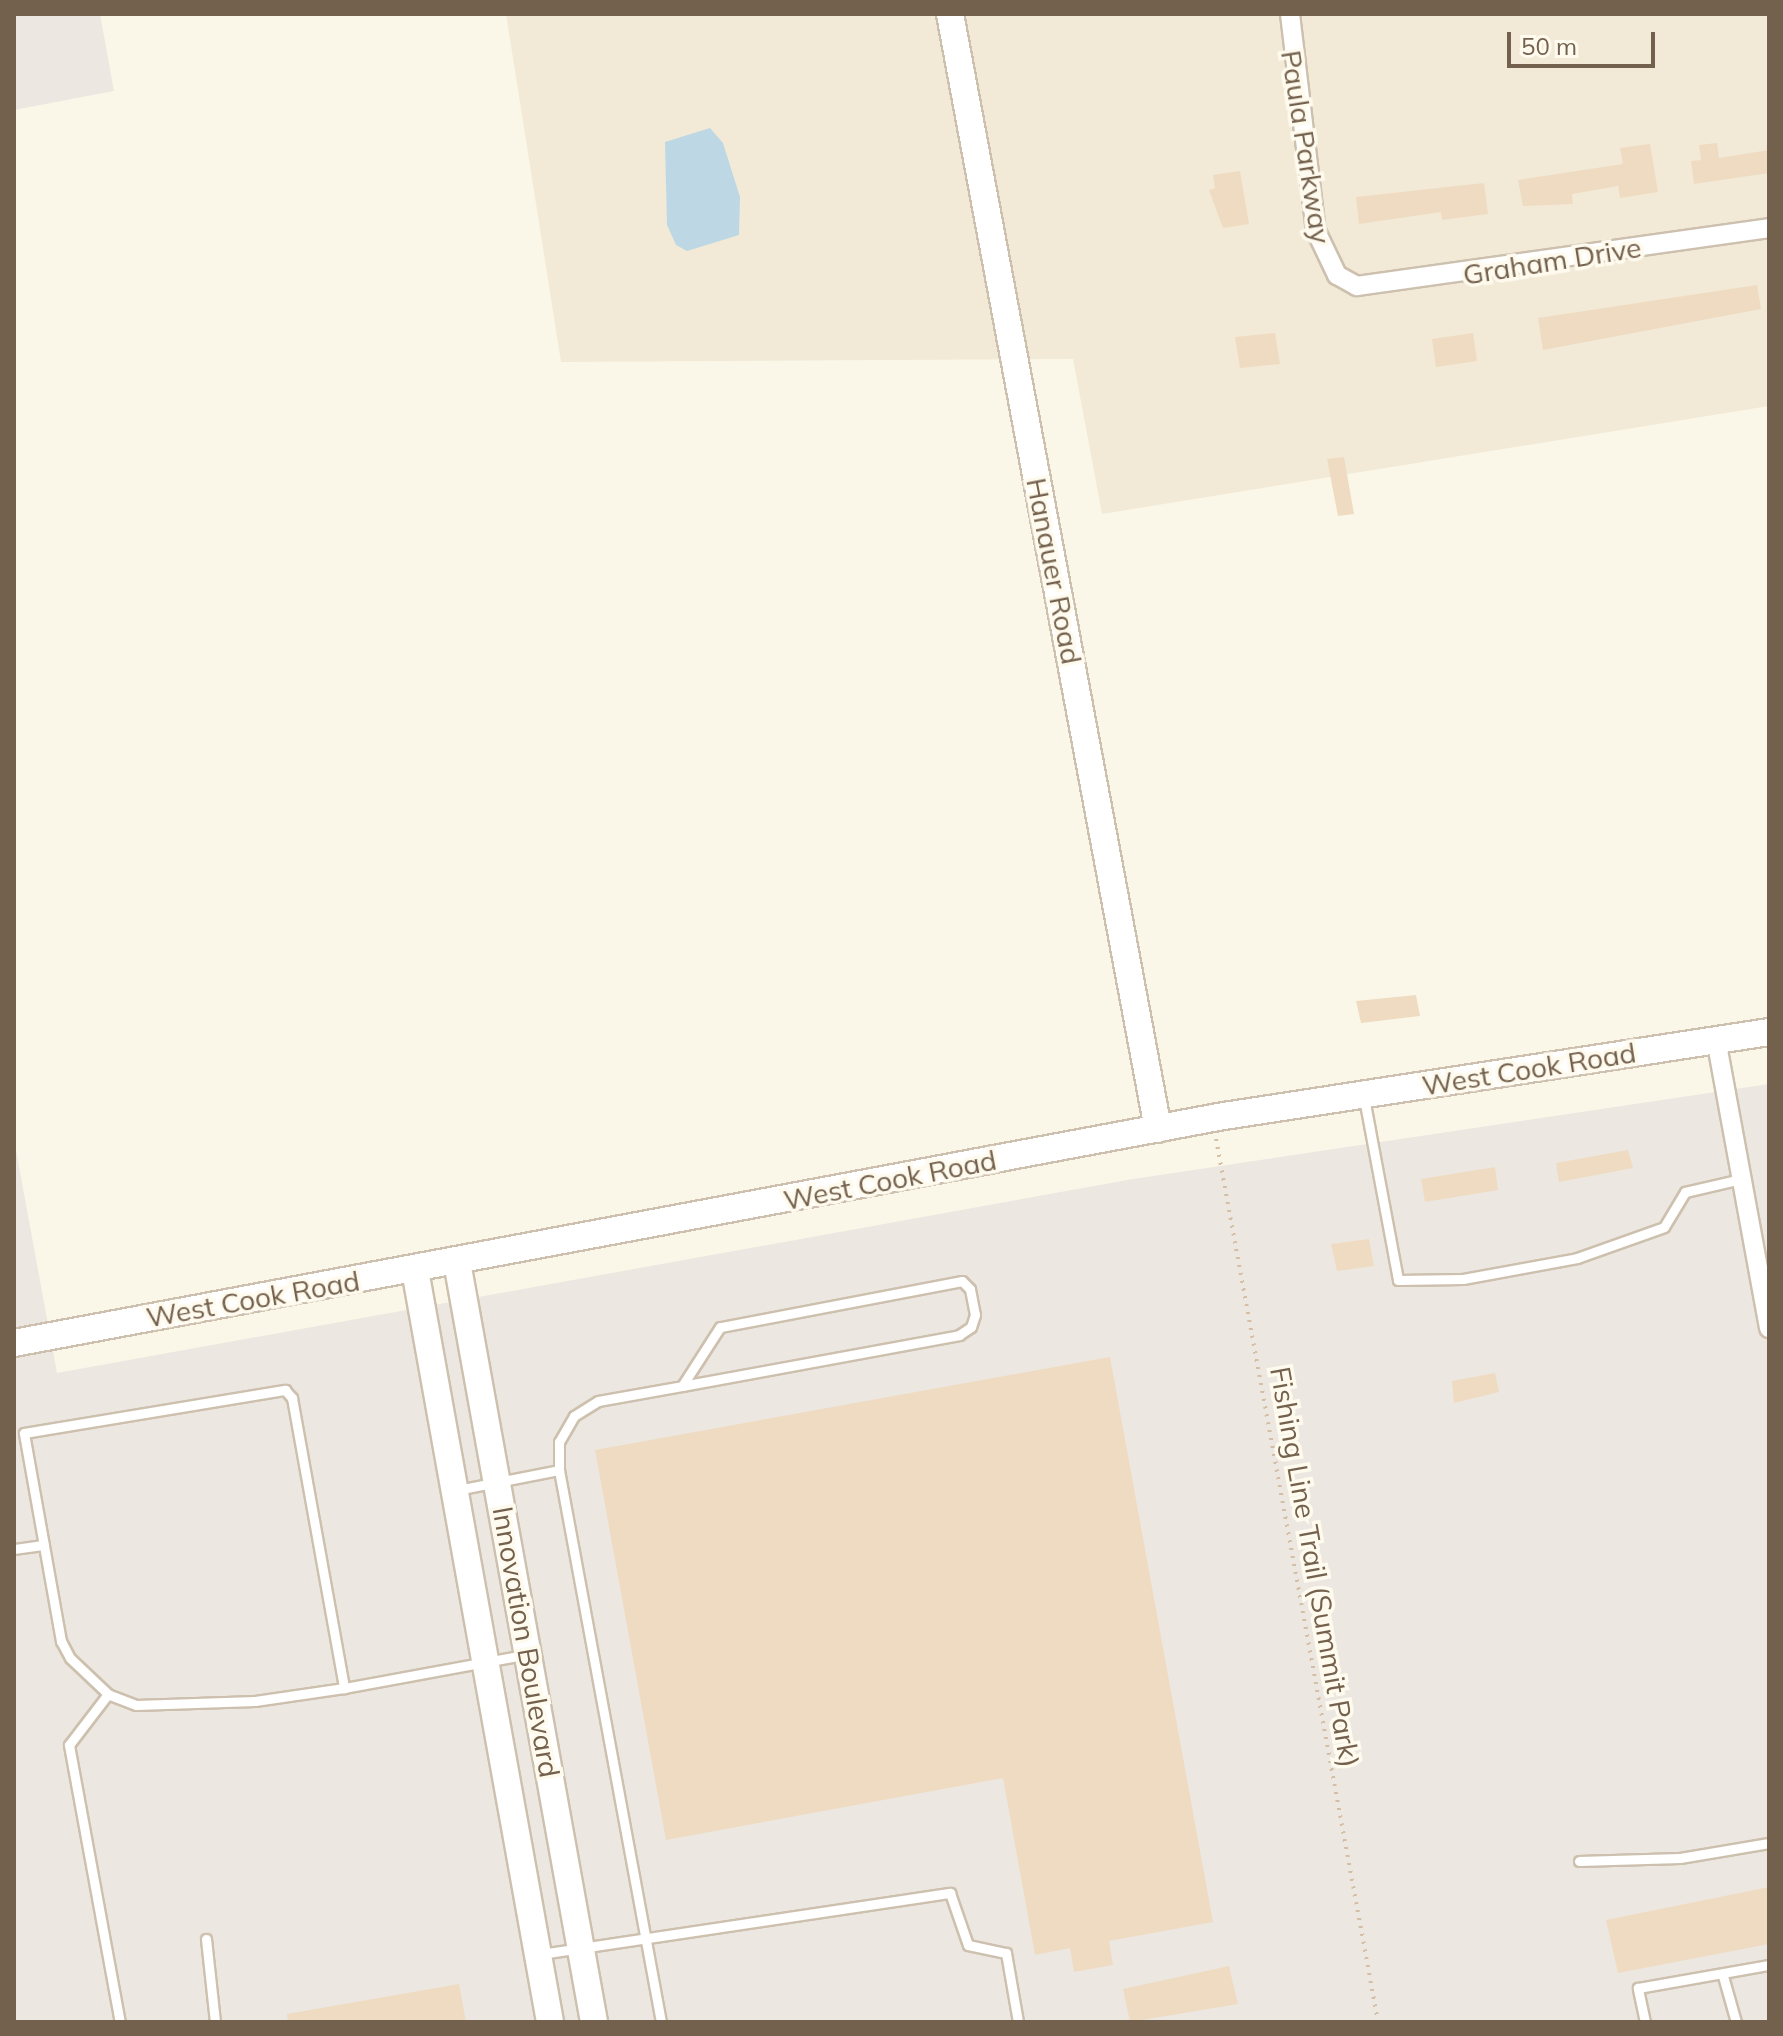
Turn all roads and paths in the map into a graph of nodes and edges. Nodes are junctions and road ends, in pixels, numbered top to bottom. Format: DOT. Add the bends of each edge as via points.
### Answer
graph roads {
  1 [pos="950,14"];
  2 [pos="1290,14"];
  3 [pos="1769,228"];
  4 [pos="1337,275"];
  5 [pos="1769,1032"];
  6 [pos="1716,1039"];
  7 [pos="1364,1094"];
  8 [pos="1213,1119"];
  9 [pos="1158,1129"];
  10 [pos="1741,1179"];
  11 [pos="457,1262"];
  12 [pos="415,1270"];
  13 [pos="1769,1328"];
  14 [pos="14,1343"];
  15 [pos="682,1386"];
  16 [pos="19,1434"];
  17 [pos="559,1470"];
  18 [pos="498,1482"];
  19 [pos="457,1490"];
  20 [pos="44,1545"];
  21 [pos="14,1549"];
  22 [pos="527,1654"];
  23 [pos="488,1662"];
  24 [pos="344,1688"];
  25 [pos="108,1694"];
  26 [pos="1769,1843"];
  27 [pos="1579,1861"];
  28 [pos="206,1939"];
  29 [pos="645,1939"];
  30 [pos="581,1949"];
  31 [pos="538,1955"];
  32 [pos="1769,1965"];
  33 [pos="1723,1976"];
  34 [pos="120,2022"];
  35 [pos="215,2022"];
  36 [pos="550,2022"];
  37 [pos="594,2022"];
  38 [pos="661,2022"];
  39 [pos="1018,2022"];
  40 [pos="1378,2022"];
  41 [pos="1645,2022"];
  42 [pos="1736,2022"];
  1 -- 9 [label="street, Hanauer Road"];
  2 -- 4 [label="street, Paula Parkway" via="1316,231"];
  3 -- 4 [label="street, Graham Drive" via="1381,286 1357,286"];
  5 -- 6 [label="street, West Cook Road"];
  6 -- 7 [label="street, West Cook Road"];
  6 -- 10 [label="street"];
  7 -- 8 [label="street, West Cook Road"];
  7 -- 10 [label="lane" via="1398,1280 1463,1279 1577,1258 1664,1227 1685,1192"];
  8 -- 9 [label="street, West Cook Road"];
  8 -- 40 [label="path, Fishing Line Trail (Summit Park)"];
  9 -- 11 [label="street, West Cook Road"];
  10 -- 13 [label="street"];
  11 -- 12 [label="street, West Cook Road"];
  11 -- 18 [label="street, Innovation Boulevard"];
  12 -- 14 [label="street, West Cook Road"];
  12 -- 19 [label="street, Innovation Boulevard"];
  15 -- 15 [label="lane" via="959,1335 971,1327 975,1315 970,1289 962,1281 720,1327"];
  15 -- 17 [label="lane" via="598,1401 574,1416 559,1442"];
  16 -- 20 [label="lane"];
  16 -- 24 [label="lane" via="285,1390 292,1398"];
  17 -- 18 [label="lane"];
  17 -- 29 [label="lane"];
  18 -- 19 [label="lane"];
  18 -- 22 [label="street, Innovation Boulevard"];
  19 -- 23 [label="street, Innovation Boulevard"];
  20 -- 21 [label="lane"];
  20 -- 25 [label="lane" via="61,1641 70,1658"];
  22 -- 23 [label="lane"];
  22 -- 30 [label="street, Innovation Boulevard"];
  23 -- 24 [label="lane"];
  23 -- 31 [label="street, Innovation Boulevard"];
  24 -- 25 [label="lane" via="255,1701 136,1705"];
  25 -- 34 [label="lane" via="69,1745"];
  26 -- 27 [label="lane" via="1680,1858"];
  28 -- 35 [label="lane"];
  29 -- 30 [label="lane"];
  29 -- 38 [label="lane"];
  29 -- 39 [label="lane" via="950,1893 968,1945 1006,1953"];
  30 -- 31 [label="lane"];
  30 -- 37 [label="street, Innovation Boulevard"];
  31 -- 36 [label="street, Innovation Boulevard"];
  32 -- 33 [label="lane"];
  33 -- 41 [label="lane" via="1638,1988"];
  33 -- 42 [label="lane"];
}
